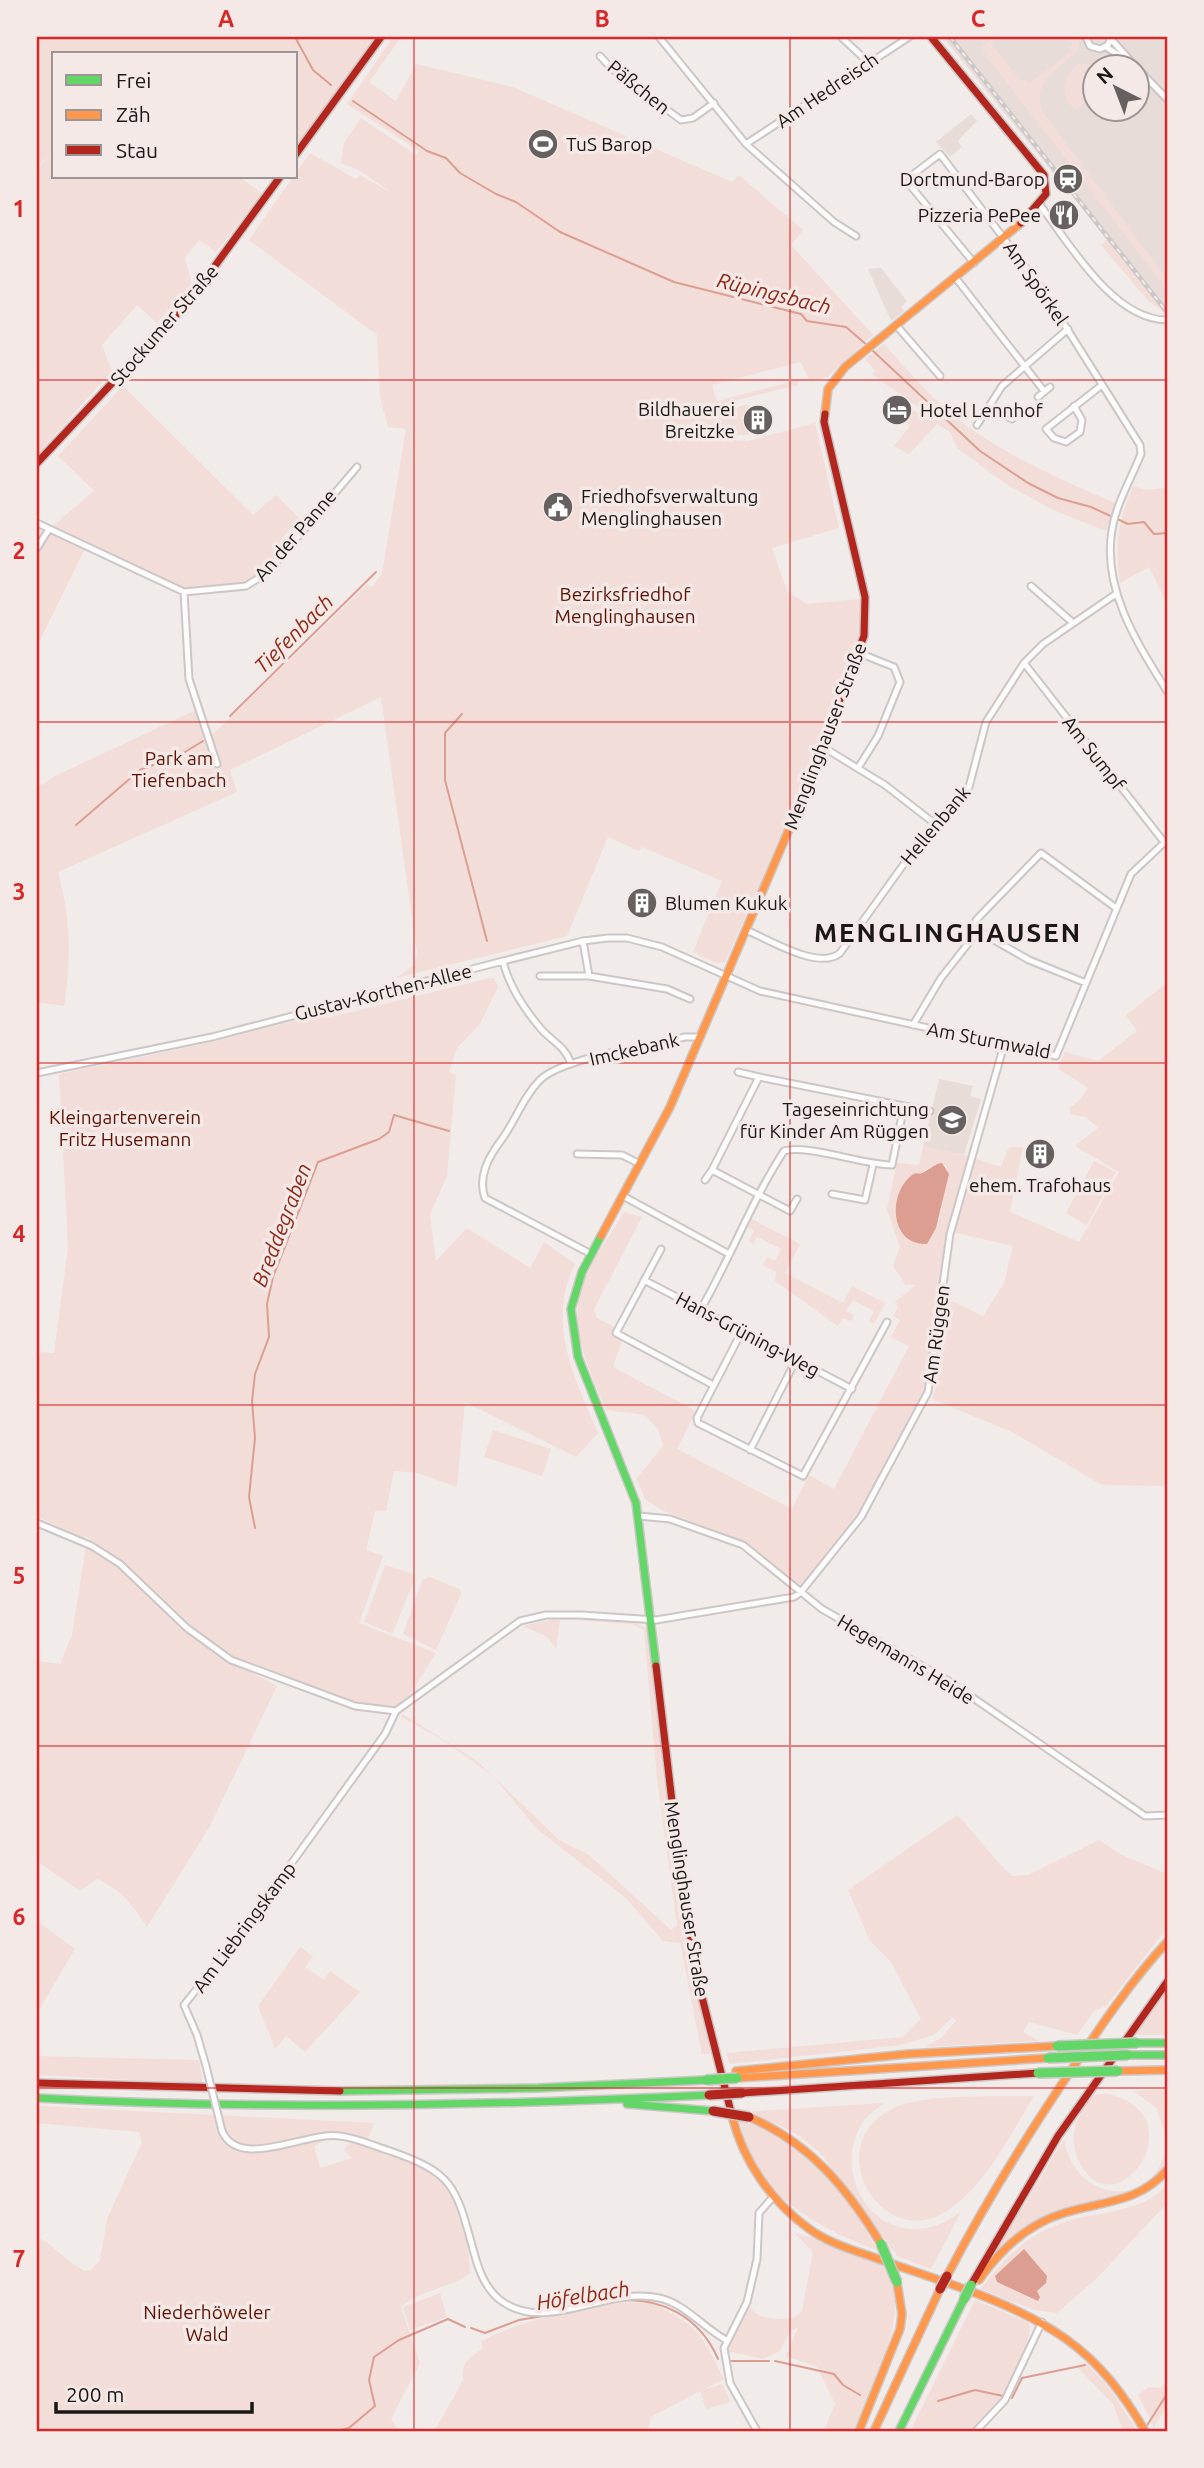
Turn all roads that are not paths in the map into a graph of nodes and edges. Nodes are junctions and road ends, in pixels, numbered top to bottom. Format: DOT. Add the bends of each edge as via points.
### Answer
graph roads {
  1 [pos="381,37"];
  2 [pos="659,37"];
  3 [pos="841,37"];
  4 [pos="908,37"];
  5 [pos="931,37"];
  6 [pos="1086,37"];
  7 [pos="1111,38"];
  8 [pos="1106,47"];
  9 [pos="1114,52"];
  10 [pos="1123,52"];
  11 [pos="600,56"];
  12 [pos="868,62"];
  13 [pos="1152,84"];
  14 [pos="1167,99"];
  15 [pos="714,103"];
  16 [pos="746,144"];
  17 [pos="298,151"];
  18 [pos="279,178"];
  19 [pos="1040,205"];
  20 [pos="856,236"];
  21 [pos="1005,237"];
  22 [pos="974,263"];
  23 [pos="955,278"];
  24 [pos="1167,320"];
  25 [pos="896,325"];
  26 [pos="1068,329"];
  27 [pos="1025,363"];
  28 [pos="940,376"];
  29 [pos="1101,385"];
  30 [pos="1038,397"];
  31 [pos="990,406"];
  32 [pos="1074,406"];
  33 [pos="1022,411"];
  34 [pos="976,425"];
  35 [pos="37,463"];
  36 [pos="357,467"];
  37 [pos="37,523"];
  38 [pos="49,529"];
  39 [pos="37,548"];
  40 [pos="1031,586"];
  41 [pos="184,592"];
  42 [pos="1116,594"];
  43 [pos="1072,622"];
  44 [pos="859,653"];
  45 [pos="1024,663"];
  46 [pos="1167,691"];
  47 [pos="823,747"];
  48 [pos="217,765"];
  49 [pos="858,768"];
  50 [pos="934,823"];
  51 [pos="1166,841"];
  52 [pos="1116,908"];
  53 [pos="746,930"];
  54 [pos="978,931"];
  55 [pos="583,941"];
  56 [pos="503,961"];
  57 [pos="725,975"];
  58 [pos="540,976"];
  59 [pos="589,976"];
  60 [pos="1086,983"];
  61 [pos="690,999"];
  62 [pos="913,1025"];
  63 [pos="698,1037"];
  64 [pos="1004,1045"];
  65 [pos="571,1064"];
  66 [pos="738,1072"];
  67 [pos="37,1073"];
  68 [pos="759,1077"];
  69 [pos="904,1106"];
  70 [pos="930,1111"];
  71 [pos="577,1154"];
  72 [pos="640,1164"];
  73 [pos="873,1165"];
  74 [pos="712,1170"];
  75 [pos="705,1180"];
  76 [pos="832,1194"];
  77 [pos="623,1196"];
  78 [pos="760,1196"];
  79 [pos="797,1199"];
  80 [pos="790,1211"];
  81 [pos="785,1220"];
  82 [pos="661,1249"];
  83 [pos="591,1254"];
  84 [pos="729,1254"];
  85 [pos="644,1280"];
  86 [pos="701,1308"];
  87 [pos="887,1322"];
  88 [pos="742,1331"];
  89 [pos="796,1360"];
  90 [pos="713,1384"];
  91 [pos="852,1389"];
  92 [pos="750,1450"];
  93 [pos="639,1516"];
  94 [pos="37,1523"];
  95 [pos="800,1593"];
  96 [pos="652,1620"];
  97 [pos="396,1711"];
  98 [pos="1167,1815"];
  99 [pos="1167,1942"];
  100 [pos="1167,1982"];
  101 [pos="1167,2043"];
  102 [pos="1167,2055"];
  103 [pos="1167,2070"];
  104 [pos="736,2075"];
  105 [pos="37,2083"];
  106 [pos="37,2098"];
  107 [pos="580,2102"];
  108 [pos="1167,2171"];
  109 [pos="773,2197"];
  110 [pos="973,2286"];
  111 [pos="1042,2322"];
  112 [pos="726,2340"];
  113 [pos="1143,2428"];
  114 [pos="757,2431"];
  115 [pos="859,2431"];
  116 [pos="874,2431"];
  117 [pos="899,2431"];
  118 [pos="976,2431"];
  1 -- 17 [label="main road"];
  2 -- 15 [label="street"];
  3 -- 12 [label="street"];
  4 -- 12 [label="street, Am Hedreisch"];
  5 -- 19 [label="main road" via="1044,175 1047,190"];
  6 -- 8 [label="street" via="1093,48"];
  7 -- 8 [label="street"];
  7 -- 10 [label="street"];
  8 -- 9 [label="street"];
  11 -- 15 [label="street, Päßchen" via="681,120 693,118"];
  12 -- 16 [label="street, Am Hedreisch"];
  13 -- 14 [label="street"];
  15 -- 16 [label="street"];
  16 -- 20 [label="street"];
  18 -- 35 [label="main road, Stockumer Straße" via="190,300"];
  19 -- 21 [label="main road, Menglinghauser Straße"];
  19 -- 24 [label="street" via="1105,290 1150,317"];
  21 -- 22 [label="main road, Menglinghauser Straße"];
  21 -- 22 [label="street, Am Spörkel" via="940,154 911,176 909,184"];
  21 -- 26 [label="street, Am Spörkel"];
  22 -- 23 [label="main road, Menglinghauser Straße"];
  23 -- 25 [label="main road, Menglinghauser Straße"];
  23 -- 27 [label="street"];
  25 -- 28 [label="street"];
  25 -- 44 [label="main road, Menglinghauser Straße" via="836,375 824,411 865,597 866,621"];
  26 -- 27 [label="street"];
  26 -- 29 [label="street, Am Spörkel"];
  27 -- 30 [label="street" via="1047,389"];
  27 -- 31 [label="street"];
  29 -- 32 [label="street"];
  29 -- 42 [label="street, Am Spörkel" via="1142,450 1114,523 1111,552"];
  31 -- 33 [label="street" via="1012,419"];
  31 -- 34 [label="street"];
  32 -- 32 [label="street" via="1082,420 1080,432 1066,442 1054,438 1046,429"];
  36 -- 41 [label="street, An der Panne" via="260,579 236,588"];
  37 -- 38 [label="street"];
  38 -- 39 [label="street"];
  38 -- 41 [label="street"];
  40 -- 43 [label="street"];
  41 -- 48 [label="street" via="189,678"];
  42 -- 43 [label="street, Hellenbank"];
  42 -- 46 [label="street, Am Spörkel"];
  43 -- 45 [label="street, Hellenbank"];
  44 -- 47 [label="main road, Menglinghauser Straße"];
  44 -- 49 [label="street" via="894,667 900,682 878,736"];
  45 -- 50 [label="street, Hellenbank" via="986,722 969,787"];
  45 -- 51 [label="street, Am Sumpf"];
  47 -- 49 [label="street"];
  47 -- 53 [label="main road, Menglinghauser Straße"];
  49 -- 50 [label="street"];
  50 -- 53 [label="street, Hellenbank" via="835,957 813,959"];
  51 -- 52 [label="street, Am Sturmwald" via="1135,867"];
  52 -- 54 [label="street" via="1041,853 988,905 976,920"];
  52 -- 60 [label="street, Am Sturmwald"];
  53 -- 57 [label="main road, Menglinghauser Straße"];
  54 -- 60 [label="street" via="1029,960"];
  54 -- 62 [label="street" via="941,978"];
  55 -- 56 [label="street, Gustav-Korthen-Allee"];
  55 -- 57 [label="street, Gustav-Korthen-Allee" via="627,938 648,943"];
  55 -- 59 [label="street"];
  56 -- 65 [label="street, Imckebank" via="517,998 566,1052"];
  56 -- 67 [label="street, Gustav-Korthen-Allee" via="212,1037"];
  57 -- 62 [label="street, Am Sturmwald" via="760,991"];
  57 -- 63 [label="main road, Menglinghauser Straße"];
  58 -- 59 [label="street"];
  59 -- 61 [label="street" via="667,989"];
  60 -- 64 [label="street, Am Sturmwald" via="1056,1056"];
  62 -- 64 [label="street, Am Sturmwald"];
  63 -- 65 [label="street, Imckebank"];
  63 -- 72 [label="main road, Menglinghauser Straße" via="670,1107"];
  64 -- 95 [label="street, Am Rüggen" via="950,1234 928,1392 861,1517"];
  65 -- 83 [label="street" via="552,1070 532,1089 492,1149 483,1192 490,1201"];
  66 -- 68 [label="street"];
  68 -- 69 [label="street"];
  68 -- 74 [label="street"];
  69 -- 70 [label="street"];
  69 -- 73 [label="street" via="892,1165"];
  71 -- 72 [label="street" via="622,1155"];
  72 -- 77 [label="main road, Menglinghauser Straße"];
  73 -- 76 [label="street" via="865,1200"];
  73 -- 78 [label="street" via="787,1149"];
  74 -- 75 [label="street"];
  74 -- 78 [label="street"];
  77 -- 83 [label="main road, Menglinghauser Straße"];
  77 -- 84 [label="street"];
  78 -- 80 [label="street"];
  78 -- 84 [label="street"];
  79 -- 80 [label="street"];
  80 -- 81 [label="street"];
  82 -- 85 [label="street"];
  83 -- 93 [label="main road, Menglinghauser Straße" via="571,1309 574,1343"];
  84 -- 86 [label="street"];
  85 -- 86 [label="street, Hans-Grüning-Weg"];
  85 -- 90 [label="street" via="616,1332"];
  86 -- 88 [label="street, Hans-Grüning-Weg"];
  87 -- 91 [label="street"];
  88 -- 89 [label="street, Hans-Grüning-Weg"];
  88 -- 90 [label="street"];
  89 -- 91 [label="street, Hans-Grüning-Weg"];
  89 -- 92 [label="street"];
  90 -- 92 [label="street" via="698,1423"];
  91 -- 92 [label="street" via="803,1476"];
  93 -- 95 [label="street, Hegemanns Heide" via="670,1519 743,1545"];
  93 -- 96 [label="main road, Menglinghauser Straße"];
  94 -- 97 [label="street" via="92,1546 120,1564 187,1628 231,1660 355,1706"];
  95 -- 96 [label="street"];
  95 -- 98 [label="street, Hegemanns Heide" via="950,1682 1145,1816"];
  96 -- 97 [label="street" via="546,1615 520,1621"];
  96 -- 109 [label="main road, Menglinghauser Straße" via="675,1843 701,1993 738,2138"];
  97 -- 112 [label="street, Am Liebringskamp, bridge" via="385,1734 295,1861 184,2005 197,2035 222,2131 230,2144 247,2150 338,2136 434,2168 456,2195 486,2285 500,2300 524,2312 547,2314 614,2297 646,2296 671,2302"];
  99 -- 116 [label="main road, bridge" via="1112,2010 984,2207"];
  100 -- 110 [label="main road" via="1058,2136"];
  101 -- 104 [label="main road, bridge" via="896,2055"];
  102 -- 104 [label="main road, bridge"];
  103 -- 107 [label="main road, bridge" via="1038,2073"];
  104 -- 105 [label="main road, bridge" via="388,2093"];
  106 -- 107 [label="main road" via="294,2107"];
  107 -- 115 [label="main road, bridge" via="713,2111 749,2118 788,2133 837,2180 881,2244 897,2283 902,2314"];
  108 -- 110 [label="main road" via="1150,2189 1134,2197 1067,2212 1031,2228"];
  109 -- 111 [label="main road, Menglinghauser Straße" via="808,2229 838,2244"];
  109 -- 112 [label="street" via="759,2213 757,2259 747,2302"];
  110 -- 117 [label="main road, bridge"];
  111 -- 113 [label="main road, Menglinghauser Straße" via="1096,2362"];
  111 -- 118 [label="street" via="1005,2400"];
  112 -- 114 [label="street" via="724,2358 730,2382"];
}
